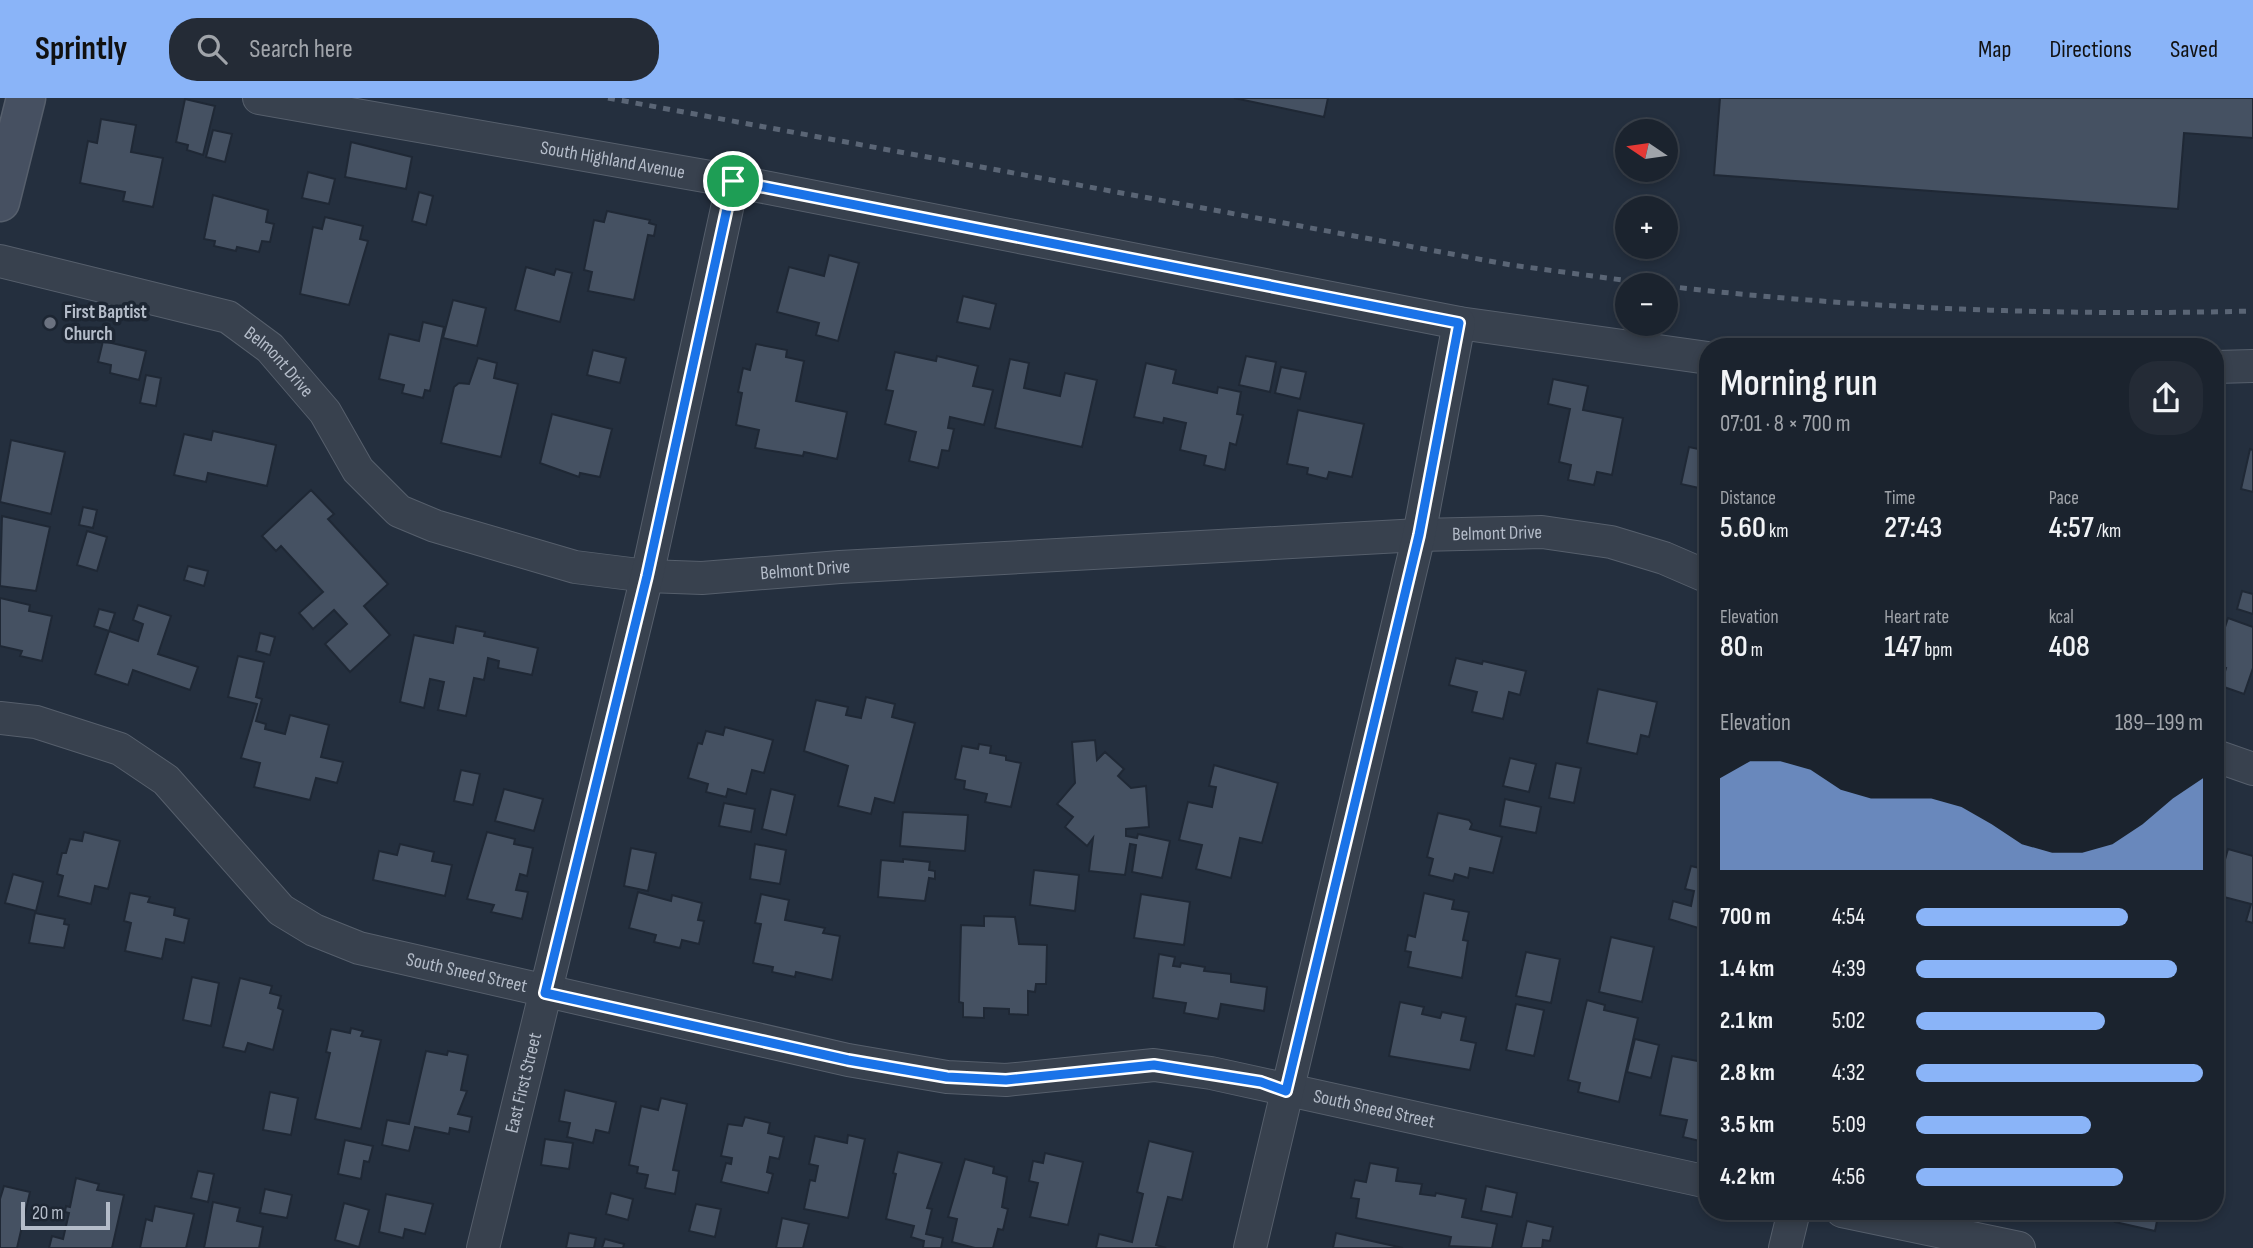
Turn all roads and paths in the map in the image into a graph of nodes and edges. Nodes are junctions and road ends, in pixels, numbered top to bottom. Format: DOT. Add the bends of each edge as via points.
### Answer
graph roads {
  1 [pos="26,98"];
  2 [pos="259,98"];
  3 [pos="733,181"];
  4 [pos="0,202"];
  5 [pos="0,261"];
  6 [pos="1459,323"];
  7 [pos="1699,357"];
  8 [pos="2253,366"];
  9 [pos="2224,367"];
  10 [pos="1419,535"];
  11 [pos="1699,573"];
  12 [pos="647,576"];
  13 [pos="0,718"];
  14 [pos="2224,760"];
  15 [pos="2253,769"];
  16 [pos="545,993"];
  17 [pos="1286,1091"];
  18 [pos="1699,1180"];
  19 [pos="1792,1220"];
  20 [pos="1885,1220"];
  21 [pos="483,1248"];
  22 [pos="1250,1248"];
  23 [pos="1785,1248"];
  24 [pos="2019,1248"];
  1 -- 4 [label="street"];
  2 -- 3 [label="street, South Highland Avenue"];
  3 -- 6 [label="street, South Highland Avenue"];
  3 -- 12 [label="street, East First Street"];
  5 -- 12 [label="street, Belmont Drive" via="228,317 270,348 325,412 358,470 399,511 575,567"];
  6 -- 7 [label="street, South Highland Avenue"];
  6 -- 10 [label="street"];
  8 -- 9 [label="street"];
  10 -- 11 [label="street, Belmont Drive" via="1542,532 1611,542"];
  10 -- 12 [label="street, Belmont Drive" via="702,578"];
  10 -- 17 [label="street"];
  12 -- 16 [label="street, East First Street"];
  13 -- 16 [label="street, South Sneed Street" via="36,722 120,749 166,780 281,910 314,930 359,948"];
  14 -- 15 [label="street"];
  16 -- 17 [label="street, South Sneed Street" via="848,1060 947,1077 1006,1080 1154,1065 1261,1082"];
  16 -- 21 [label="street, East First Street"];
  17 -- 18 [label="street, South Sneed Street"];
  17 -- 22 [label="street"];
  19 -- 23 [label="street"];
  20 -- 24 [label="street"];
}
